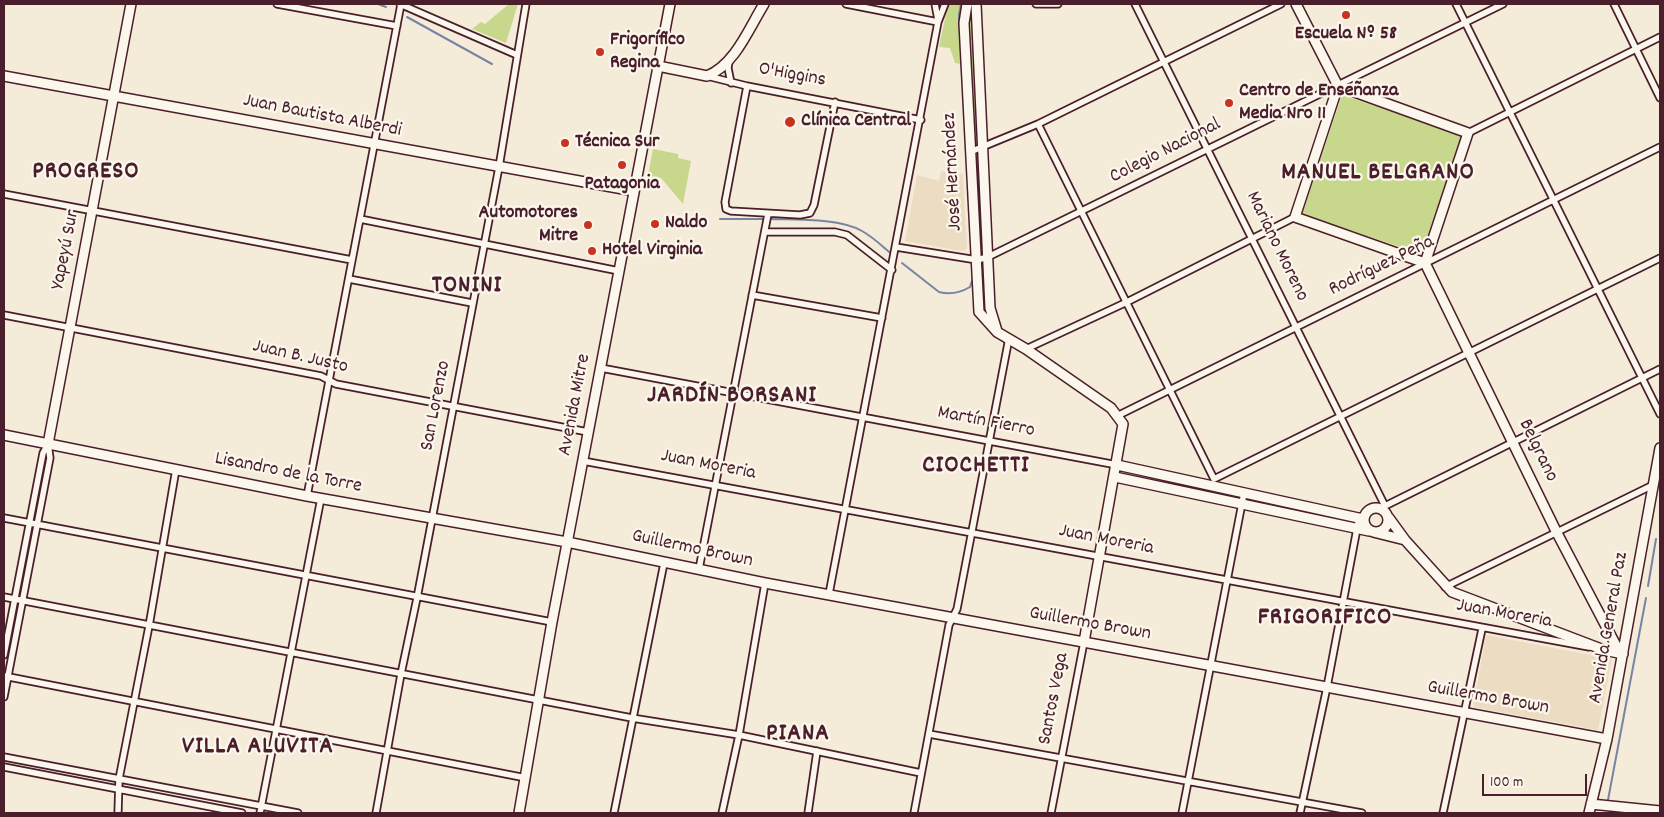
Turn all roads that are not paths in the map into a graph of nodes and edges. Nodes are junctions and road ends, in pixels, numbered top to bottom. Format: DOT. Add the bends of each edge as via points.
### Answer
graph roads {
  1 [pos="131,4"];
  2 [pos="278,4"];
  3 [pos="400,4"];
  4 [pos="526,4"];
  5 [pos="670,4"];
  6 [pos="764,4"];
  7 [pos="846,4"];
  8 [pos="935,4"];
  9 [pos="945,4"];
  10 [pos="967,4"];
  11 [pos="976,4"];
  12 [pos="1036,4"];
  13 [pos="1058,4"];
  14 [pos="1135,4"];
  15 [pos="1281,4"];
  16 [pos="1296,4"];
  17 [pos="1456,4"];
  18 [pos="1503,4"];
  19 [pos="1614,4"];
  20 [pos="938,22"];
  21 [pos="1466,22"];
  22 [pos="397,26"];
  23 [pos="1660,37"];
  24 [pos="1636,49"];
  25 [pos="517,55"];
  26 [pos="1164,60"];
  27 [pos="729,61"];
  28 [pos="658,66"];
  29 [pos="4,76"];
  30 [pos="707,76"];
  31 [pos="731,82"];
  32 [pos="747,86"];
  33 [pos="1338,86"];
  34 [pos="115,95"];
  35 [pos="1660,98"];
  36 [pos="835,102"];
  37 [pos="1510,111"];
  38 [pos="920,120"];
  39 [pos="1038,124"];
  40 [pos="1468,133"];
  41 [pos="373,144"];
  42 [pos="981,147"];
  43 [pos="1660,147"];
  44 [pos="1208,149"];
  45 [pos="970,152"];
  46 [pos="499,167"];
  47 [pos="634,191"];
  48 [pos="4,194"];
  49 [pos="1555,200"];
  50 [pos="92,212"];
  51 [pos="986,212"];
  52 [pos="1082,212"];
  53 [pos="974,213"];
  54 [pos="768,214"];
  55 [pos="1295,218"];
  56 [pos="360,219"];
  57 [pos="765,229"];
  58 [pos="1253,239"];
  59 [pos="483,244"];
  60 [pos="896,247"];
  61 [pos="988,257"];
  62 [pos="1660,258"];
  63 [pos="352,260"];
  64 [pos="977,260"];
  65 [pos="1425,263"];
  66 [pos="892,270"];
  67 [pos="619,271"];
  68 [pos="349,279"];
  69 [pos="1598,288"];
  70 [pos="752,295"];
  71 [pos="1127,302"];
  72 [pos="472,303"];
  73 [pos="4,315"];
  74 [pos="882,318"];
  75 [pos="70,328"];
  76 [pos="1296,328"];
  77 [pos="997,332"];
  78 [pos="1009,337"];
  79 [pos="1026,349"];
  80 [pos="1470,352"];
  81 [pos="601,368"];
  82 [pos="1660,369"];
  83 [pos="1642,378"];
  84 [pos="328,380"];
  85 [pos="1170,391"];
  86 [pos="734,394"];
  87 [pos="454,407"];
  88 [pos="1660,414"];
  89 [pos="1119,415"];
  90 [pos="1341,416"];
  91 [pos="863,417"];
  92 [pos="588,432"];
  93 [pos="4,435"];
  94 [pos="989,441"];
  95 [pos="1512,442"];
  96 [pos="48,444"];
  97 [pos="1660,448"];
  98 [pos="583,460"];
  99 [pos="1117,465"];
  100 [pos="176,469"];
  101 [pos="1114,477"];
  102 [pos="1214,482"];
  103 [pos="715,485"];
  104 [pos="1653,485"];
  105 [pos="1244,492"];
  106 [pos="307,496"];
  107 [pos="1211,497"];
  108 [pos="321,498"];
  109 [pos="1242,503"];
  110 [pos="847,511"];
  111 [pos="1386,511"];
  112 [pos="4,518"];
  113 [pos="432,519"];
  114 [pos="1361,519"];
  115 [pos="29,523"];
  116 [pos="39,524"];
  117 [pos="1357,529"];
  118 [pos="1371,531"];
  119 [pos="1556,531"];
  120 [pos="971,533"];
  121 [pos="1405,540"];
  122 [pos="567,542"];
  123 [pos="162,549"];
  124 [pos="1100,557"];
  125 [pos="664,563"];
  126 [pos="699,569"];
  127 [pos="306,576"];
  128 [pos="1228,581"];
  129 [pos="765,583"];
  130 [pos="1445,587"];
  131 [pos="830,594"];
  132 [pos="4,597"];
  133 [pos="417,598"];
  134 [pos="14,599"];
  135 [pos="23,600"];
  136 [pos="1343,603"];
  137 [pos="952,618"];
  138 [pos="552,622"];
  139 [pos="149,626"];
  140 [pos="1482,629"];
  141 [pos="1084,642"];
  142 [pos="1604,650"];
  143 [pos="292,652"];
  144 [pos="1622,653"];
  145 [pos="4,655"];
  146 [pos="1212,665"];
  147 [pos="401,674"];
  148 [pos="6,676"];
  149 [pos="1327,687"];
  150 [pos="4,697"];
  151 [pos="538,699"];
  152 [pos="135,701"];
  153 [pos="1465,713"];
  154 [pos="632,718"];
  155 [pos="276,730"];
  156 [pos="929,734"];
  157 [pos="739,735"];
  158 [pos="1607,739"];
  159 [pos="388,751"];
  160 [pos="817,751"];
  161 [pos="4,757"];
  162 [pos="1061,758"];
  163 [pos="4,767"];
  164 [pos="921,773"];
  165 [pos="526,778"];
  166 [pos="119,779"];
  167 [pos="1188,781"];
  168 [pos="118,790"];
  169 [pos="1302,802"];
  170 [pos="1591,804"];
  171 [pos="261,806"];
  172 [pos="1612,810"];
  173 [pos="1660,811"];
  174 [pos="118,813"];
  175 [pos="242,813"];
  176 [pos="260,813"];
  177 [pos="298,813"];
  178 [pos="376,813"];
  179 [pos="519,813"];
  180 [pos="614,813"];
  181 [pos="722,813"];
  182 [pos="808,813"];
  183 [pos="914,813"];
  184 [pos="1051,813"];
  185 [pos="1182,813"];
  186 [pos="1300,813"];
  187 [pos="1362,813"];
  188 [pos="1443,813"];
  189 [pos="1589,813"];
  1 -- 34 [label="street, Yapeyú Sur"];
  2 -- 22 [label="street"];
  3 -- 22 [label="street"];
  3 -- 25 [label="street"];
  4 -- 25 [label="street, San Lorenzo"];
  5 -- 28 [label="street, Avenida Mitre"];
  6 -- 27 [label="street"];
  7 -- 20 [label="street"];
  8 -- 20 [label="street"];
  9 -- 20 [label="street"];
  10 -- 45 [label="street, José Hernández" via="964,23"];
  11 -- 42 [label="street, José Hernández"];
  12 -- 13 [label="street"];
  14 -- 26 [label="street, Mariano Moreno"];
  15 -- 26 [label="street"];
  16 -- 33 [label="street"];
  17 -- 21 [label="street"];
  18 -- 21 [label="street, Colegio Nacional"];
  19 -- 24 [label="street"];
  20 -- 38 [label="street"];
  21 -- 33 [label="street, Colegio Nacional"];
  21 -- 37 [label="street"];
  22 -- 41 [label="street"];
  23 -- 24 [label="street"];
  24 -- 35 [label="street"];
  24 -- 37 [label="street"];
  25 -- 46 [label="street, San Lorenzo"];
  26 -- 39 [label="street"];
  26 -- 44 [label="street, Mariano Moreno"];
  27 -- 30 [label="street"];
  27 -- 31 [label="street"];
  28 -- 30 [label="street, O'Higgins"];
  28 -- 47 [label="street, Avenida Mitre"];
  29 -- 34 [label="street, Juan Bautista Alberdi"];
  30 -- 31 [label="street, O'Higgins"];
  31 -- 32 [label="street, O'Higgins"];
  32 -- 36 [label="street, O'Higgins"];
  32 -- 54 [label="street" via="725,202 726,208 732,211"];
  33 -- 40 [label="street"];
  33 -- 44 [label="street, Colegio Nacional"];
  33 -- 55 [label="street"];
  34 -- 41 [label="street, Juan Bautista Alberdi"];
  34 -- 50 [label="street, Yapeyú Sur"];
  36 -- 38 [label="street, O'Higgins"];
  36 -- 54 [label="street" via="810,213"];
  37 -- 40 [label="street"];
  37 -- 49 [label="street"];
  38 -- 60 [label="street"];
  39 -- 42 [label="street"];
  39 -- 52 [label="street"];
  40 -- 65 [label="street"];
  41 -- 46 [label="street, Juan Bautista Alberdi"];
  41 -- 56 [label="street"];
  42 -- 45 [label="street"];
  42 -- 51 [label="street, José Hernández"];
  43 -- 49 [label="street, Rodríguez Peña"];
  44 -- 52 [label="street, Colegio Nacional"];
  44 -- 58 [label="street, Mariano Moreno"];
  45 -- 53 [label="street, José Hernández"];
  46 -- 47 [label="street, Juan Bautista Alberdi"];
  46 -- 59 [label="street, San Lorenzo"];
  47 -- 67 [label="street, Avenida Mitre"];
  48 -- 50 [label="street"];
  49 -- 65 [label="street, Rodríguez Peña"];
  49 -- 69 [label="street"];
  50 -- 63 [label="street"];
  50 -- 75 [label="street, Yapeyú Sur"];
  51 -- 53 [label="street"];
  51 -- 61 [label="street, José Hernández"];
  52 -- 61 [label="street, Colegio Nacional"];
  52 -- 71 [label="street"];
  53 -- 64 [label="street, José Hernández"];
  54 -- 57 [label="street"];
  55 -- 58 [label="street"];
  55 -- 65 [label="street"];
  56 -- 59 [label="street"];
  56 -- 63 [label="street"];
  57 -- 66 [label="street" via="847,235"];
  57 -- 70 [label="street"];
  58 -- 71 [label="street"];
  58 -- 76 [label="street, Mariano Moreno"];
  59 -- 67 [label="street"];
  59 -- 72 [label="street, San Lorenzo"];
  60 -- 64 [label="street"];
  60 -- 66 [label="street"];
  61 -- 64 [label="street, Colegio Nacional"];
  61 -- 77 [label="street, José Hernández" via="990,308"];
  62 -- 69 [label="street"];
  63 -- 68 [label="street"];
  64 -- 77 [label="street, José Hernández" via="978,308"];
  65 -- 76 [label="street, Rodríguez Peña"];
  65 -- 80 [label="street, Belgrano"];
  66 -- 74 [label="street"];
  67 -- 81 [label="street, Avenida Mitre"];
  68 -- 72 [label="street"];
  68 -- 84 [label="street"];
  69 -- 80 [label="street"];
  69 -- 83 [label="street"];
  70 -- 74 [label="street"];
  70 -- 86 [label="street"];
  71 -- 79 [label="street"];
  71 -- 85 [label="street"];
  72 -- 87 [label="street, San Lorenzo"];
  73 -- 75 [label="street, Juan B. Justo"];
  74 -- 91 [label="street"];
  75 -- 84 [label="street, Juan B. Justo" via="321,376"];
  75 -- 96 [label="street, Yapeyú Sur"];
  76 -- 85 [label="street, Rodríguez Peña"];
  76 -- 90 [label="street, Mariano Moreno"];
  77 -- 78 [label="street, José Hernández"];
  78 -- 79 [label="street, José Hernández"];
  78 -- 94 [label="street"];
  79 -- 89 [label="street, José Hernández"];
  80 -- 90 [label="street"];
  80 -- 95 [label="street, Belgrano"];
  81 -- 86 [label="street, Martín Fierro"];
  81 -- 92 [label="street, Avenida Mitre"];
  82 -- 83 [label="street"];
  83 -- 88 [label="street"];
  83 -- 95 [label="street"];
  84 -- 87 [label="street, Juan B. Justo"];
  84 -- 106 [label="street"];
  85 -- 89 [label="street, Rodríguez Peña"];
  85 -- 102 [label="street"];
  86 -- 91 [label="street, Martín Fierro"];
  86 -- 103 [label="street"];
  87 -- 92 [label="street, Juan B. Justo"];
  87 -- 113 [label="street, San Lorenzo"];
  89 -- 99 [label="street, Santos Vega" via="1123,424"];
  90 -- 102 [label="street"];
  90 -- 111 [label="street, Mariano Moreno"];
  91 -- 94 [label="street, Martín Fierro"];
  91 -- 110 [label="street"];
  92 -- 98 [label="street, Avenida Mitre"];
  93 -- 96 [label="street, Lisandro de la Torre"];
  94 -- 99 [label="street, Martín Fierro"];
  94 -- 120 [label="street"];
  95 -- 111 [label="street"];
  95 -- 119 [label="street, Belgrano"];
  96 -- 100 [label="street, Lisandro de la Torre"];
  96 -- 115 [label="street, Yapeyú Sur" via="43,453"];
  96 -- 116 [label="street, Yapeyú Sur" via="50,458"];
  97 -- 104 [label="street, Avenida General Paz"];
  98 -- 103 [label="street, Juan Moreria"];
  98 -- 122 [label="street, Avenida Mitre"];
  99 -- 101 [label="street, Santos Vega"];
  99 -- 102 [label="street, Martín Fierro"];
  100 -- 106 [label="street, Lisandro de la Torre"];
  100 -- 123 [label="street"];
  101 -- 107 [label="street"];
  101 -- 124 [label="street, Santos Vega"];
  102 -- 105 [label="street, Martín Fierro"];
  102 -- 107 [label="street"];
  103 -- 110 [label="street, Juan Moreria"];
  103 -- 126 [label="street"];
  104 -- 119 [label="street"];
  104 -- 144 [label="street, Avenida General Paz"];
  105 -- 109 [label="street"];
  105 -- 114 [label="street, Martín Fierro"];
  106 -- 108 [label="street, Lisandro de la Torre"];
  107 -- 109 [label="street"];
  108 -- 113 [label="street, Lisandro de la Torre"];
  108 -- 127 [label="street"];
  109 -- 117 [label="street"];
  109 -- 128 [label="street"];
  110 -- 120 [label="street, Juan Moreria"];
  110 -- 131 [label="street"];
  111 -- 114 [label="street" via="1376,509"];
  111 -- 118 [label="street" via="1386,525"];
  111 -- 121 [label="street, Mariano Moreno"];
  112 -- 115 [label="street"];
  113 -- 122 [label="street, Lisandro de la Torre"];
  113 -- 133 [label="street, San Lorenzo"];
  114 -- 117 [label="street"];
  114 -- 118 [label="street" via="1364,527"];
  115 -- 116 [label="street"];
  115 -- 134 [label="street, Yapeyú Sur"];
  116 -- 123 [label="street"];
  116 -- 135 [label="street, Yapeyú Sur"];
  117 -- 118 [label="street"];
  117 -- 136 [label="street"];
  118 -- 121 [label="street"];
  119 -- 130 [label="street"];
  119 -- 144 [label="street, Belgrano"];
  120 -- 124 [label="street, Juan Moreria"];
  120 -- 137 [label="street" via="957,609"];
  121 -- 130 [label="street, Mariano Moreno"];
  122 -- 125 [label="street, Guillermo Brown"];
  122 -- 138 [label="street, Avenida Mitre"];
  123 -- 127 [label="street"];
  123 -- 139 [label="street"];
  124 -- 128 [label="street, Juan Moreria"];
  124 -- 141 [label="street, Santos Vega"];
  125 -- 126 [label="street, Guillermo Brown"];
  125 -- 154 [label="street"];
  126 -- 129 [label="street, Guillermo Brown"];
  127 -- 133 [label="street"];
  127 -- 143 [label="street"];
  128 -- 136 [label="street, Juan Moreria"];
  128 -- 146 [label="street"];
  129 -- 131 [label="street, Guillermo Brown"];
  129 -- 157 [label="street"];
  130 -- 142 [label="street, Mariano Moreno"];
  131 -- 137 [label="street, Guillermo Brown"];
  132 -- 134 [label="street"];
  133 -- 138 [label="street"];
  133 -- 147 [label="street, San Lorenzo"];
  134 -- 135 [label="street"];
  134 -- 145 [label="street, Yapeyú Sur"];
  135 -- 139 [label="street"];
  135 -- 148 [label="street, Yapeyú Sur"];
  136 -- 140 [label="street, Juan Moreria"];
  136 -- 149 [label="street"];
  137 -- 141 [label="street, Guillermo Brown"];
  137 -- 156 [label="street"];
  138 -- 151 [label="street, Avenida Mitre"];
  139 -- 143 [label="street"];
  139 -- 152 [label="street"];
  140 -- 142 [label="street, Juan Moreria"];
  140 -- 153 [label="street"];
  141 -- 146 [label="street, Guillermo Brown"];
  141 -- 162 [label="street, Santos Vega"];
  142 -- 144 [label="street, Juan Moreria"];
  143 -- 147 [label="street"];
  143 -- 155 [label="street"];
  144 -- 158 [label="street, Avenida General Paz"];
  146 -- 149 [label="street, Guillermo Brown"];
  146 -- 167 [label="street"];
  147 -- 151 [label="street"];
  147 -- 159 [label="street, San Lorenzo"];
  148 -- 150 [label="street, Yapeyú Sur"];
  148 -- 152 [label="street"];
  149 -- 153 [label="street, Guillermo Brown"];
  149 -- 169 [label="street"];
  151 -- 154 [label="street"];
  151 -- 165 [label="street, Avenida Mitre"];
  152 -- 155 [label="street"];
  152 -- 166 [label="street"];
  153 -- 158 [label="street, Guillermo Brown"];
  153 -- 188 [label="street"];
  154 -- 157 [label="street"];
  154 -- 180 [label="street"];
  155 -- 159 [label="street"];
  155 -- 171 [label="street"];
  156 -- 162 [label="street"];
  156 -- 164 [label="street"];
  157 -- 160 [label="street"];
  157 -- 181 [label="street"];
  158 -- 170 [label="street, Avenida General Paz"];
  159 -- 165 [label="street"];
  159 -- 178 [label="street, San Lorenzo"];
  160 -- 164 [label="street"];
  160 -- 182 [label="street"];
  161 -- 166 [label="street"];
  162 -- 167 [label="street"];
  162 -- 184 [label="street, Santos Vega"];
  163 -- 168 [label="street"];
  164 -- 183 [label="street"];
  165 -- 179 [label="street, Avenida Mitre"];
  166 -- 168 [label="street"];
  166 -- 171 [label="street"];
  167 -- 169 [label="street"];
  167 -- 185 [label="street"];
  168 -- 174 [label="street"];
  168 -- 175 [label="street"];
  169 -- 186 [label="street"];
  169 -- 187 [label="street"];
  170 -- 172 [label="street"];
  170 -- 189 [label="street, Avenida General Paz"];
  171 -- 176 [label="street"];
  171 -- 177 [label="street"];
  172 -- 173 [label="street"];
}
